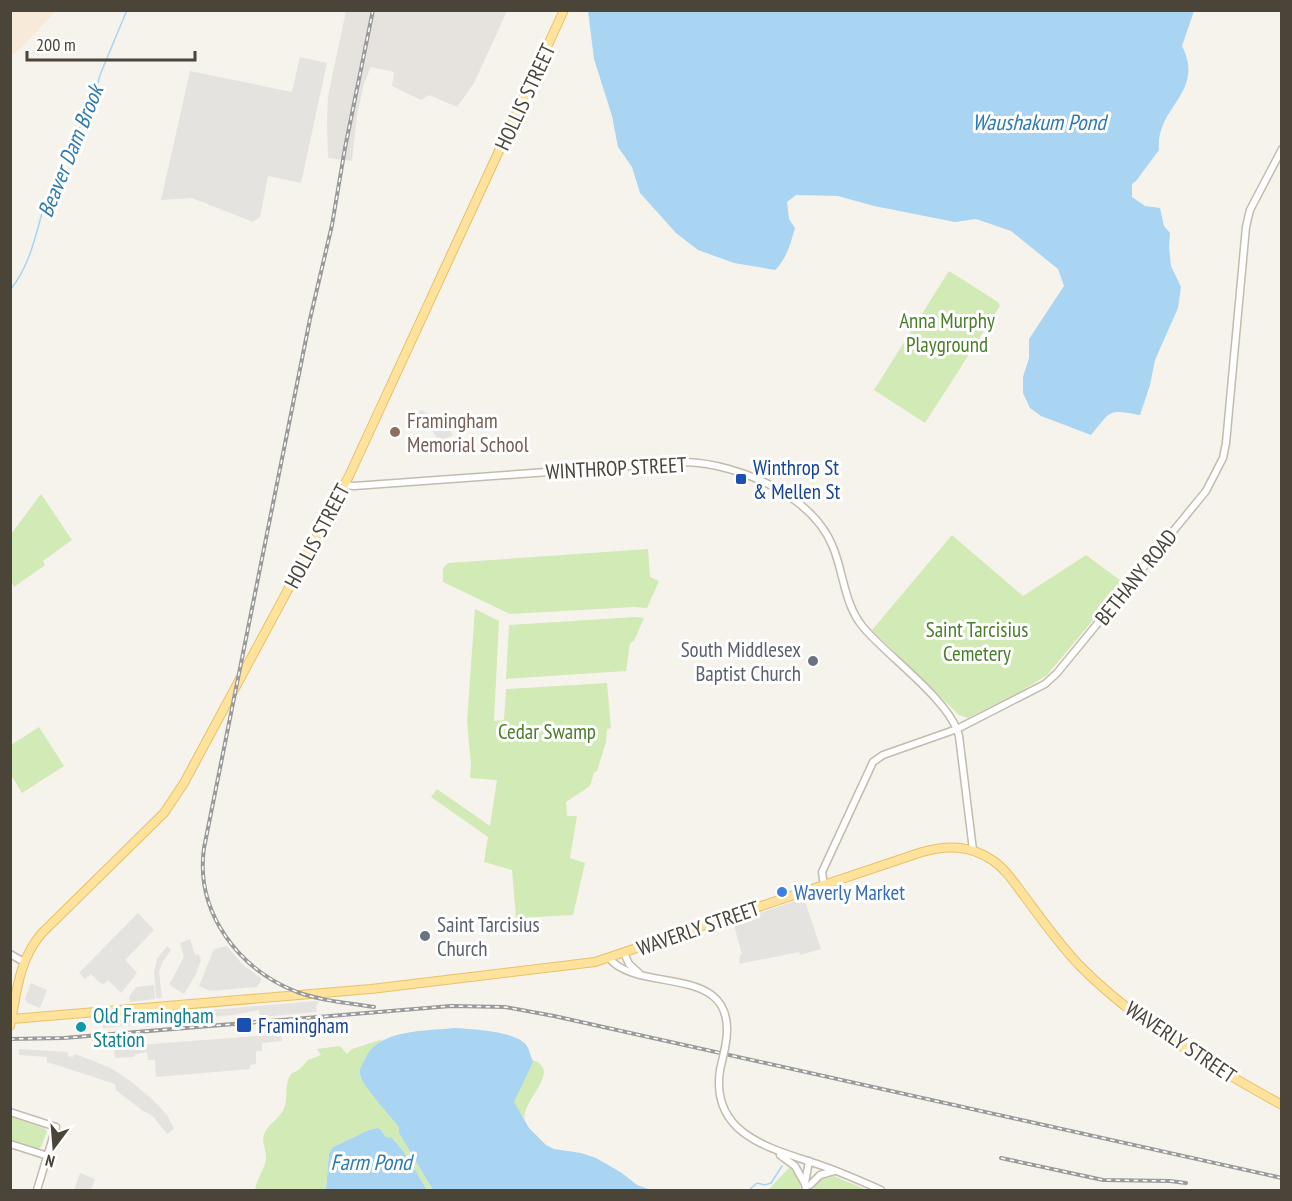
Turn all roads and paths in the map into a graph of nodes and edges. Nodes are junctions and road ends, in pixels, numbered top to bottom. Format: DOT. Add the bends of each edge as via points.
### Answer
graph roads {
  1 [pos="564,10"];
  2 [pos="1281,149"];
  3 [pos="344,485"];
  4 [pos="957,729"];
  5 [pos="974,850"];
  6 [pos="824,886"];
  7 [pos="624,953"];
  8 [pos="10,954"];
  9 [pos="609,958"];
  10 [pos="24,962"];
  11 [pos="642,975"];
  12 [pos="11,1022"];
  13 [pos="1281,1105"];
  14 [pos="10,1112"];
  15 [pos="10,1144"];
  16 [pos="769,1148"];
  17 [pos="48,1156"];
  18 [pos="809,1161"];
  19 [pos="817,1164"];
  20 [pos="836,1171"];
  21 [pos="808,1188"];
  22 [pos="37,1191"];
  23 [pos="881,1191"];
  1 -- 3 [label="main road, HOLLIS STREET"];
  2 -- 4 [label="street, BETHANY ROAD" via="1250,210 1246,227 1226,443 1217,473 1051,679"];
  3 -- 4 [label="street, WINTHROP STREET" via="686,462 714,466 764,482 798,503 819,522 834,548 857,619 938,702"];
  3 -- 10 [label="main road, HOLLIS STREET" via="174,801 42,933"];
  4 -- 5 [label="street, WINTHROP STREET"];
  4 -- 6 [label="street, BETHANY ROAD" via="873,762 822,872"];
  5 -- 6 [label="main road, WAVERLY STREET" via="936,848"];
  5 -- 13 [label="main road, WAVERLY STREET" via="1004,870 1070,956 1105,990 1191,1053"];
  6 -- 7 [label="main road, WAVERLY STREET"];
  7 -- 9 [label="main road, WAVERLY STREET"];
  7 -- 11 [label="street" via="632,968"];
  8 -- 10 [label="street"];
  9 -- 11 [label="street" via="620,968"];
  9 -- 12 [label="main road, WAVERLY STREET" via="371,989"];
  10 -- 12 [label="main road, HOLLIS STREET"];
  11 -- 16 [label="street, bridge" via="687,984 710,994 722,1010 726,1020 720,1093 730,1118 749,1137"];
  14 -- 17 [label="street" via="56,1127"];
  15 -- 17 [label="street"];
  16 -- 18 [label="street"];
  16 -- 21 [label="street" via="795,1166"];
  17 -- 22 [label="street"];
  18 -- 19 [label="street"];
  18 -- 21 [label="street"];
  19 -- 20 [label="street"];
  19 -- 21 [label="street"];
  20 -- 21 [label="street" via="820,1175"];
  20 -- 23 [label="street"];
}
